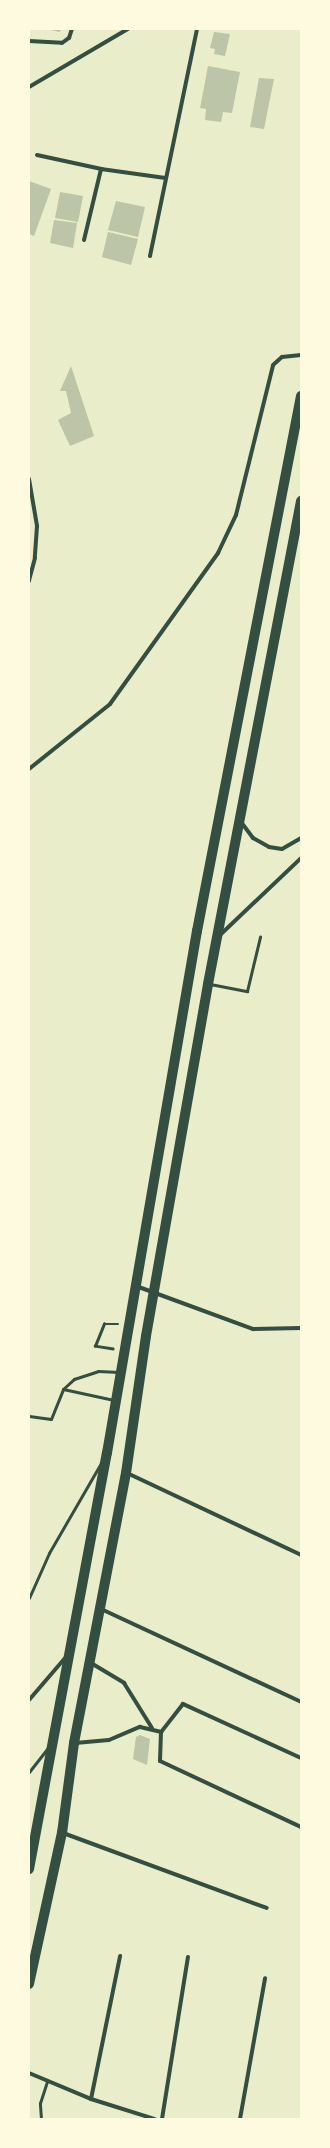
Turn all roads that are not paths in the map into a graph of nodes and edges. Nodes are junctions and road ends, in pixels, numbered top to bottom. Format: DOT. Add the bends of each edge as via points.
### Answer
graph roads {
  1 [pos="72,29"];
  2 [pos="128,29"];
  3 [pos="197,29"];
  4 [pos="29,41"];
  5 [pos="29,88"];
  6 [pos="37,155"];
  7 [pos="101,169"];
  8 [pos="165,178"];
  9 [pos="84,240"];
  10 [pos="150,256"];
  11 [pos="301,355"];
  12 [pos="301,396"];
  13 [pos="29,479"];
  14 [pos="301,501"];
  15 [pos="29,581"];
  16 [pos="29,769"];
  17 [pos="241,822"];
  18 [pos="301,838"];
  19 [pos="301,858"];
  20 [pos="260,937"];
  21 [pos="216,938"];
  22 [pos="208,984"];
  23 [pos="136,1286"];
  24 [pos="155,1294"];
  25 [pos="301,1328"];
  26 [pos="121,1373"];
  27 [pos="63,1389"];
  28 [pos="116,1401"];
  29 [pos="29,1416"];
  30 [pos="107,1453"];
  31 [pos="126,1473"];
  32 [pos="301,1555"];
  33 [pos="29,1598"];
  34 [pos="99,1608"];
  35 [pos="69,1654"];
  36 [pos="91,1663"];
  37 [pos="29,1700"];
  38 [pos="301,1702"];
  39 [pos="152,1728"];
  40 [pos="161,1732"];
  41 [pos="52,1741"];
  42 [pos="74,1743"];
  43 [pos="301,1758"];
  44 [pos="29,1772"];
  45 [pos="301,1827"];
  46 [pos="62,1833"];
  47 [pos="29,1869"];
  48 [pos="268,1908"];
  49 [pos="120,1956"];
  50 [pos="188,1957"];
  51 [pos="265,1978"];
  52 [pos="29,1984"];
  53 [pos="29,2073"];
  54 [pos="47,2081"];
  55 [pos="91,2099"];
  56 [pos="41,2119"];
  57 [pos="156,2119"];
  58 [pos="162,2119"];
  59 [pos="240,2119"];
  1 -- 4 [label="street" via="69,38 62,43"];
  2 -- 5 [label="street"];
  3 -- 8 [label="street"];
  6 -- 7 [label="street"];
  7 -- 8 [label="street"];
  7 -- 9 [label="street"];
  8 -- 10 [label="street"];
  11 -- 16 [label="street" via="291,354 273,365 236,515 218,553 110,704"];
  12 -- 23 [label="main road" via="197,931"];
  13 -- 15 [label="street" via="37,526 35,558"];
  14 -- 17 [label="main road"];
  17 -- 18 [label="street" via="253,838 269,847 282,849"];
  17 -- 21 [label="main road"];
  19 -- 21 [label="street"];
  20 -- 22 [label="lane" via="247,991"];
  21 -- 22 [label="main road"];
  22 -- 24 [label="main road"];
  23 -- 24 [label="street"];
  23 -- 26 [label="main road"];
  24 -- 25 [label="street" via="253,1329"];
  24 -- 31 [label="main road"];
  26 -- 27 [label="lane" via="86,1373"];
  26 -- 28 [label="main road"];
  27 -- 28 [label="lane"];
  27 -- 29 [label="lane" via="51,1419"];
  28 -- 30 [label="main road"];
  30 -- 33 [label="lane" via="49,1553"];
  30 -- 35 [label="main road"];
  31 -- 32 [label="street"];
  31 -- 34 [label="main road"];
  34 -- 36 [label="main road"];
  34 -- 38 [label="street"];
  35 -- 37 [label="street"];
  35 -- 41 [label="main road"];
  36 -- 39 [label="street" via="124,1683"];
  36 -- 42 [label="main road"];
  39 -- 40 [label="street"];
  39 -- 42 [label="street" via="140,1727 109,1740"];
  40 -- 43 [label="street" via="183,1704"];
  40 -- 45 [label="street" via="160,1761"];
  41 -- 44 [label="lane"];
  41 -- 47 [label="main road"];
  42 -- 46 [label="main road"];
  46 -- 48 [label="street"];
  46 -- 52 [label="main road"];
  49 -- 55 [label="street"];
  50 -- 58 [label="street"];
  51 -- 59 [label="street"];
  53 -- 54 [label="street"];
  54 -- 55 [label="street"];
  54 -- 56 [label="lane" via="40,2102"];
  55 -- 57 [label="street"];
}
